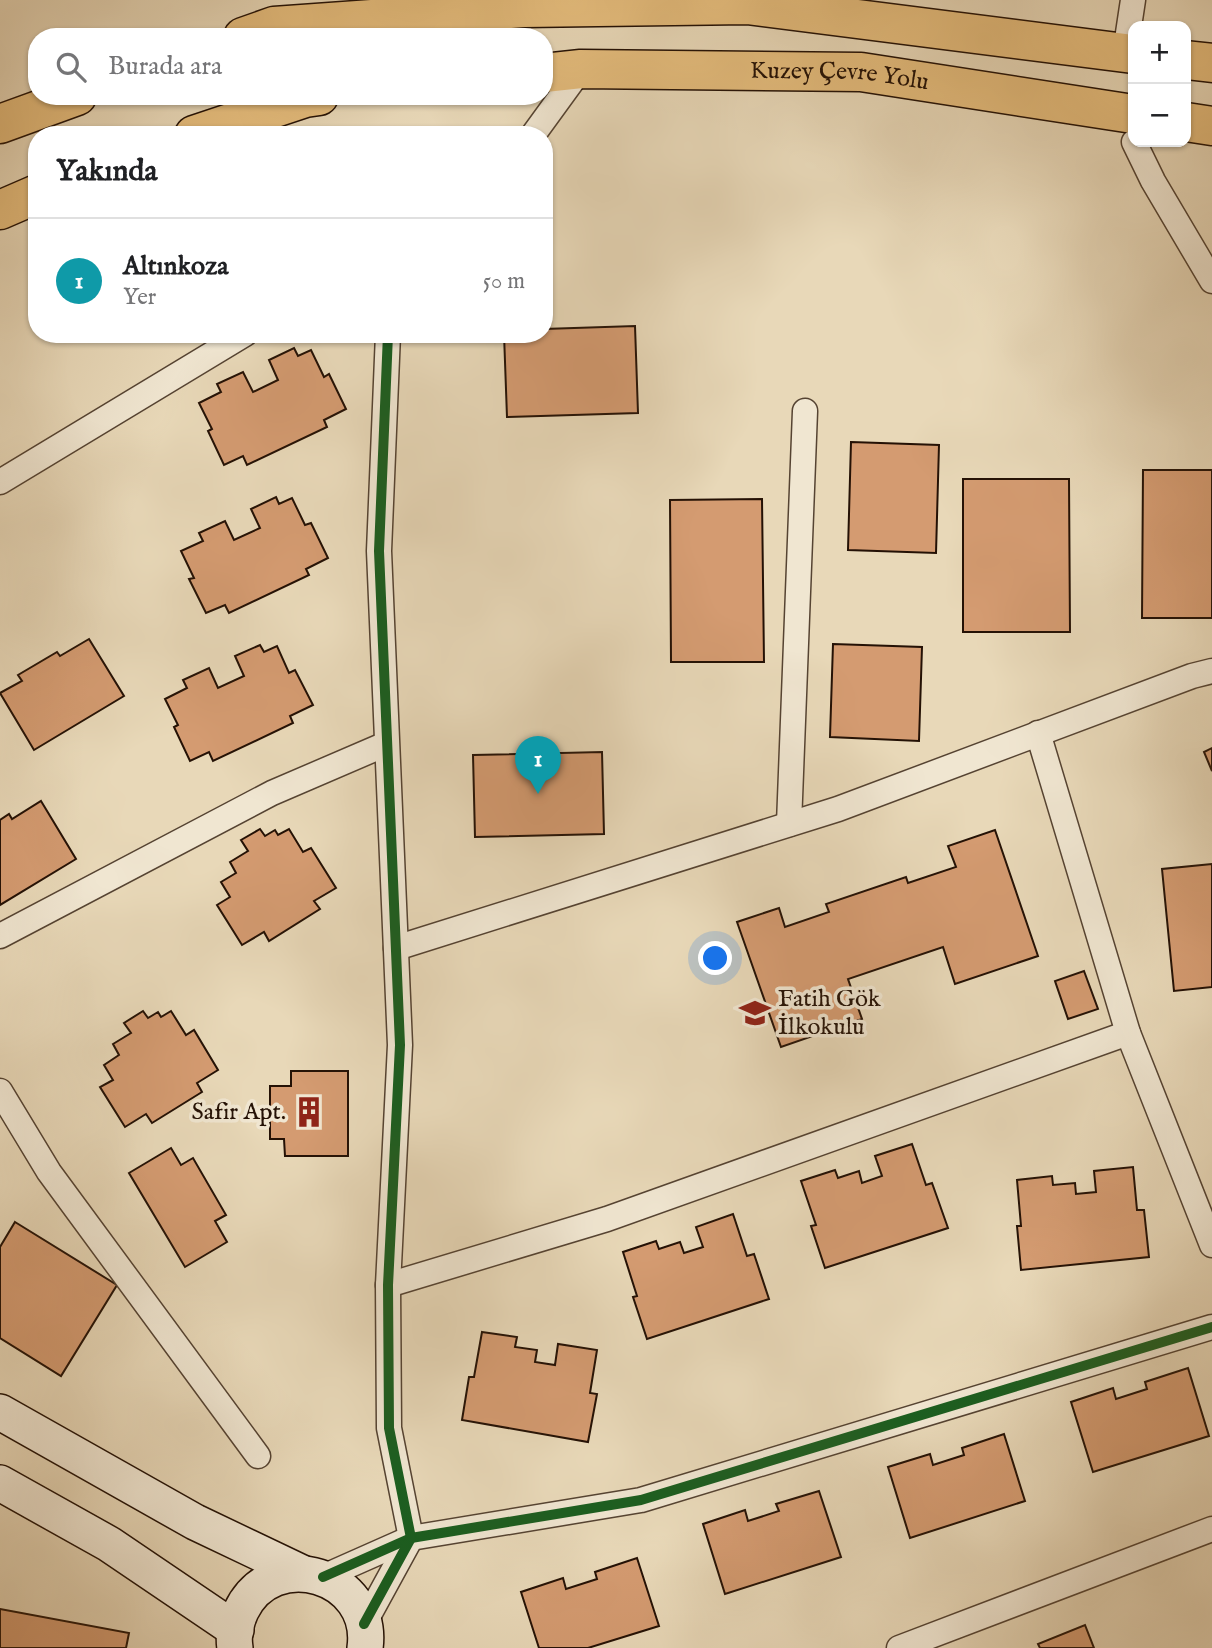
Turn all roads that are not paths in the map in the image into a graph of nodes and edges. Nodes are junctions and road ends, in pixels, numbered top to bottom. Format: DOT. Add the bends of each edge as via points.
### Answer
graph roads {
  1 [pos="1132,0"];
  2 [pos="606,3"];
  3 [pos="1131,21"];
  4 [pos="268,28"];
  5 [pos="1128,53"];
  6 [pos="1191,61"];
  7 [pos="1212,64"];
  8 [pos="563,71"];
  9 [pos="553,92"];
  10 [pos="52,105"];
  11 [pos="284,105"];
  12 [pos="547,105"];
  13 [pos="1191,123"];
  14 [pos="0,124"];
  15 [pos="221,126"];
  16 [pos="537,126"];
  17 [pos="1212,126"];
  18 [pos="1128,127"];
  19 [pos="1139,147"];
  20 [pos="28,198"];
  21 [pos="0,210"];
  22 [pos="1212,281"];
  23 [pos="230,343"];
  24 [pos="388,343"];
  25 [pos="805,411"];
  26 [pos="0,482"];
  27 [pos="1212,671"];
  28 [pos="1038,733"];
  29 [pos="386,744"];
  30 [pos="789,824"];
  31 [pos="0,936"];
  32 [pos="396,948"];
  33 [pos="1128,1033"];
  34 [pos="0,1091"];
  35 [pos="1212,1245"];
  36 [pos="388,1285"];
  37 [pos="1212,1327"];
  38 [pos="0,1412"];
  39 [pos="258,1456"];
  40 [pos="0,1483"];
  41 [pos="1212,1529"];
  42 [pos="411,1538"];
  43 [pos="312,1575"];
  44 [pos="365,1641"];
  45 [pos="234,1642"];
  46 [pos="899,1648"];
  1 -- 3 [label="street"];
  2 -- 4 [label="main road"];
  2 -- 5 [label="main road" via="747,5"];
  6 -- 7 [label="main road"];
  8 -- 9 [label="street"];
  8 -- 18 [label="main road, Kuzey Çevre Yolu" via="861,72"];
  10 -- 14 [label="main road"];
  11 -- 15 [label="main road"];
  12 -- 16 [label="street"];
  13 -- 17 [label="main road"];
  19 -- 22 [label="street" via="1153,181"];
  20 -- 21 [label="main road"];
  23 -- 26 [label="street"];
  24 -- 29 [label="street" via="379,551"];
  25 -- 30 [label="street"];
  27 -- 28 [label="street"];
  28 -- 30 [label="street"];
  28 -- 33 [label="street"];
  29 -- 31 [label="street" via="272,793"];
  29 -- 32 [label="street"];
  30 -- 32 [label="street"];
  32 -- 36 [label="street" via="400,1045"];
  33 -- 35 [label="street"];
  33 -- 36 [label="street" via="607,1219"];
  34 -- 39 [label="street" via="48,1172"];
  36 -- 42 [label="street" via="388,1428"];
  37 -- 42 [label="street" via="641,1500"];
  38 -- 43 [label="street" via="195,1522"];
  40 -- 45 [label="street" via="109,1544"];
  41 -- 46 [label="street"];
  42 -- 43 [label="street"];
  42 -- 44 [label="street"];
  43 -- 44 [label="street" via="342,1588 356,1604"];
  43 -- 45 [label="street" via="281,1576 261,1586 236,1620"];
}
